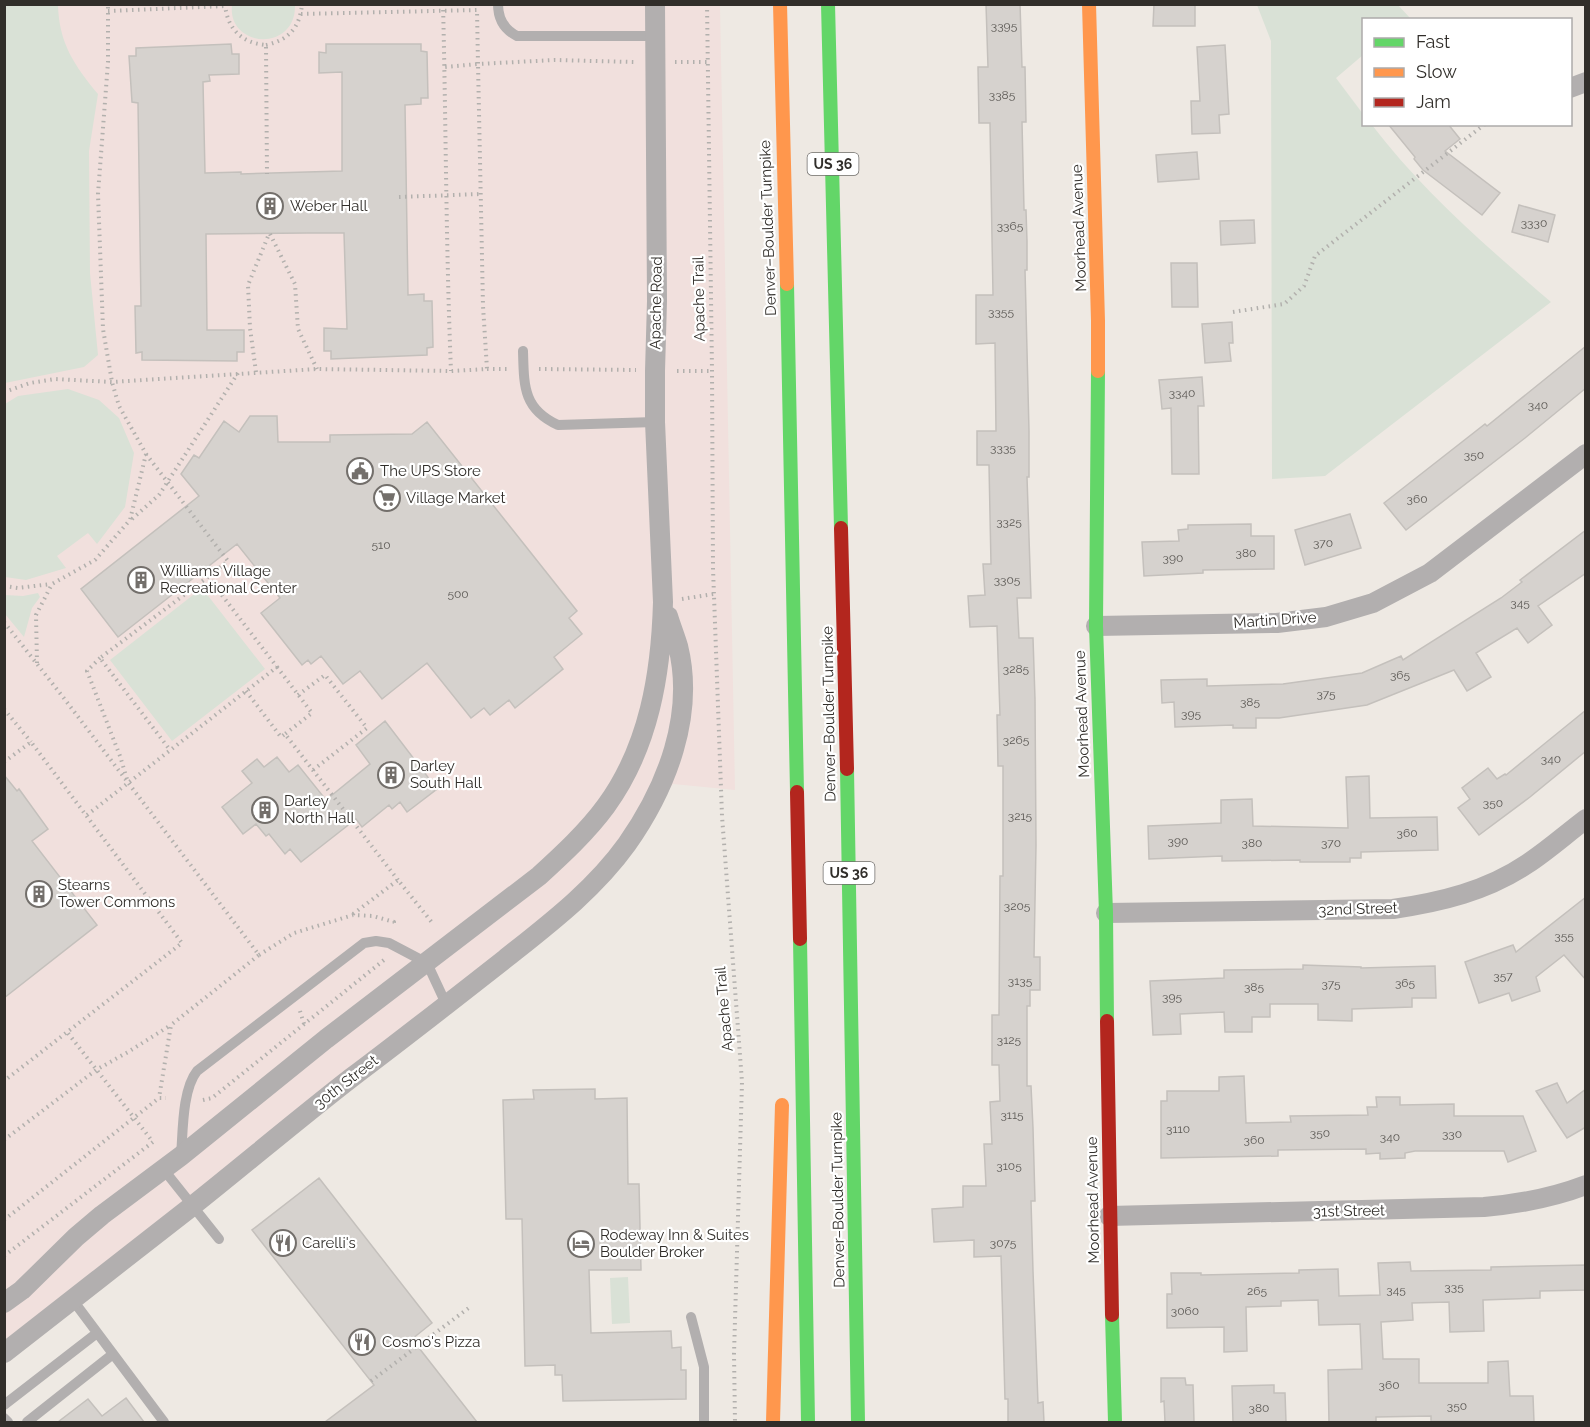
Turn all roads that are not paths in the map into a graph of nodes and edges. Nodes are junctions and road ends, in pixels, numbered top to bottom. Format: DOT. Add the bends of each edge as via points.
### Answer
graph roads {
  1 [pos="498,4"];
  2 [pos="655,4"];
  3 [pos="780,4"];
  4 [pos="828,4"];
  5 [pos="1089,4"];
  6 [pos="656,36"];
  7 [pos="523,351"];
  8 [pos="655,422"];
  9 [pos="1586,454"];
  10 [pos="663,602"];
  11 [pos="1096,626"];
  12 [pos="796,692"];
  13 [pos="661,787"];
  14 [pos="1586,819"];
  15 [pos="1106,913"];
  16 [pos="786,960"];
  17 [pos="427,963"];
  18 [pos="447,1006"];
  19 [pos="782,1089"];
  20 [pos="181,1156"];
  21 [pos="164,1170"];
  22 [pos="1586,1185"];
  23 [pos="192,1206"];
  24 [pos="1109,1216"];
  25 [pos="219,1239"];
  26 [pos="72,1299"];
  27 [pos="4,1304"];
  28 [pos="691,1317"];
  29 [pos="97,1333"];
  30 [pos="4,1353"];
  31 [pos="113,1354"];
  32 [pos="4,1405"];
  33 [pos="4,1418"];
  34 [pos="39,1419"];
  35 [pos="8,1422"];
  36 [pos="27,1422"];
  37 [pos="164,1422"];
  38 [pos="704,1422"];
  39 [pos="773,1422"];
  40 [pos="808,1422"];
  41 [pos="858,1422"];
  42 [pos="1115,1422"];
  1 -- 6 [label="lane" via="501,20 517,36"];
  2 -- 6 [label="street, Apache Road"];
  3 -- 12 [label="main road, Denver–Boulder Turnpike"];
  4 -- 41 [label="main road, Denver–Boulder Turnpike / US 36"];
  5 -- 11 [label="main road, Moorhead Avenue" via="1098,321"];
  6 -- 8 [label="street, Apache Road"];
  7 -- 8 [label="lane" via="528,398 544,419 558,425"];
  8 -- 10 [label="street, Apache Road"];
  9 -- 11 [label="street, Martin Drive" via="1430,573 1372,603 1326,617 1277,623"];
  10 -- 13 [label="street, Apache Road" via="678,646 682,703 675,749"];
  10 -- 17 [label="street, Apache Road" via="658,668 649,716 625,775 606,807 539,876"];
  11 -- 15 [label="main road, Moorhead Avenue"];
  12 -- 16 [label="main road"];
  12 -- 40 [label="main road, Denver–Boulder Turnpike"];
  13 -- 18 [label="street, 30th Street" via="628,843 601,878"];
  14 -- 15 [label="street, 32nd Street" via="1526,865 1485,887 1440,902 1393,909"];
  15 -- 24 [label="main road, Moorhead Avenue"];
  17 -- 18 [label="lane"];
  17 -- 20 [label="street"];
  17 -- 20 [label="lane" via="389,943 364,943 197,1071 187,1098"];
  18 -- 23 [label="street, 30th Street" via="335,1090"];
  19 -- 39 [label="main road"];
  20 -- 21 [label="street"];
  21 -- 23 [label="lane"];
  21 -- 27 [label="street" via="76,1238"];
  22 -- 24 [label="street, 31st Street" via="1551,1197 1484,1207"];
  23 -- 25 [label="lane"];
  23 -- 26 [label="street, 30th Street"];
  24 -- 42 [label="main road, Moorhead Avenue"];
  26 -- 29 [label="lane"];
  26 -- 30 [label="street, 30th Street"];
  28 -- 38 [label="lane" via="704,1367"];
  29 -- 31 [label="lane"];
  29 -- 32 [label="lane"];
  31 -- 34 [label="lane"];
  31 -- 37 [label="lane"];
  33 -- 35 [label="lane"];
  34 -- 36 [label="lane"];
}
